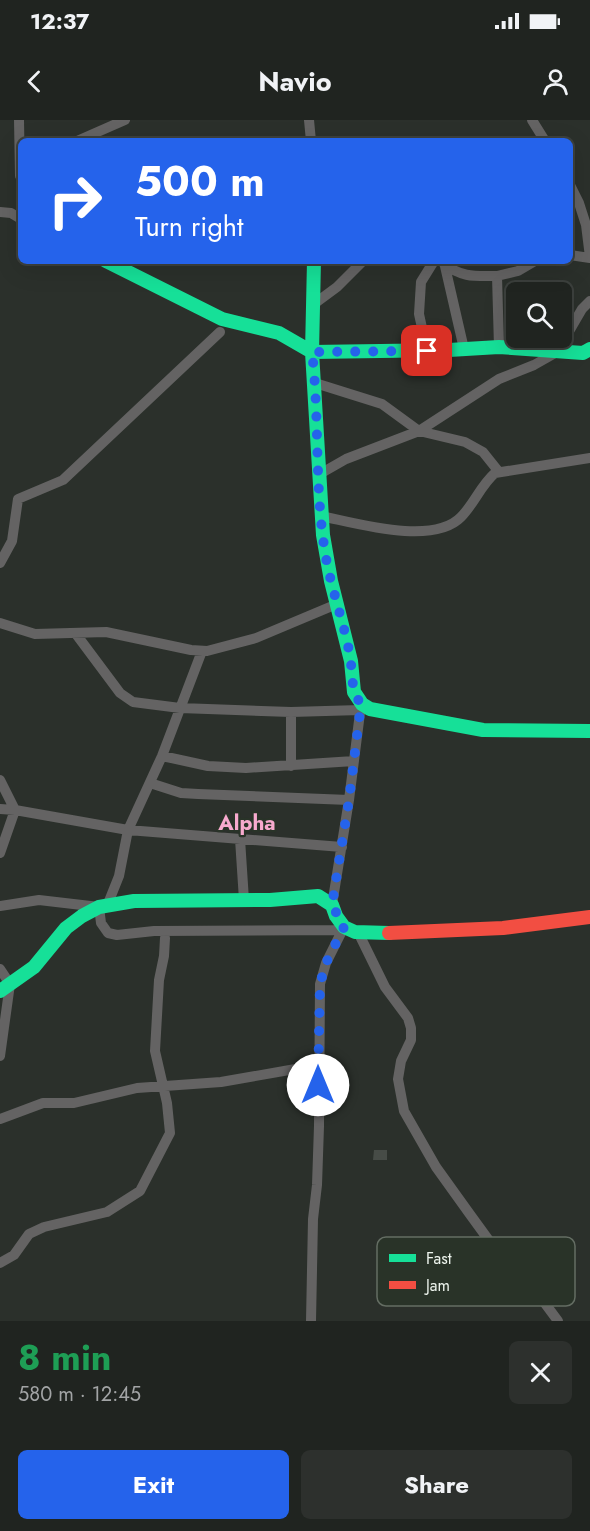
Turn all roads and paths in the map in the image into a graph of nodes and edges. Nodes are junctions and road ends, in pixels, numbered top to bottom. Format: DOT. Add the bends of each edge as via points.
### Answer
graph roads {
  1 [pos="19,120"];
  2 [pos="125,120"];
  3 [pos="309,120"];
  4 [pos="532,120"];
  5 [pos="20,138"];
  6 [pos="84,138"];
  7 [pos="311,138"];
  8 [pos="543,138"];
  9 [pos="573,191"];
  10 [pos="0,212"];
  11 [pos="18,217"];
  12 [pos="588,226"];
  13 [pos="573,255"];
  14 [pos="590,257"];
  15 [pos="112,264"];
  16 [pos="314,264"];
  17 [pos="360,264"];
  18 [pos="438,264"];
  19 [pos="441,264"];
  20 [pos="443,264"];
  21 [pos="530,264"];
  22 [pos="497,276"];
  23 [pos="590,301"];
  24 [pos="314,304"];
  25 [pos="220,332"];
  26 [pos="499,346"];
  27 [pos="464,349"];
  28 [pos="590,349"];
  29 [pos="427,351"];
  30 [pos="312,352"];
  31 [pos="556,352"];
  32 [pos="315,382"];
  33 [pos="419,431"];
  34 [pos="590,458"];
  35 [pos="499,472"];
  36 [pos="318,476"];
  37 [pos="321,516"];
  38 [pos="0,563"];
  39 [pos="337,604"];
  40 [pos="0,622"];
  41 [pos="76,634"];
  42 [pos="202,651"];
  43 [pos="360,707"];
  44 [pos="180,708"];
  45 [pos="291,712"];
  46 [pos="590,731"];
  47 [pos="162,756"];
  48 [pos="354,761"];
  49 [pos="291,766"];
  50 [pos="0,780"];
  51 [pos="150,783"];
  52 [pos="349,800"];
  53 [pos="0,802"];
  54 [pos="0,810"];
  55 [pos="15,810"];
  56 [pos="128,830"];
  57 [pos="240,839"];
  58 [pos="342,847"];
  59 [pos="0,853"];
  60 [pos="244,900"];
  61 [pos="332,905"];
  62 [pos="0,906"];
  63 [pos="103,907"];
  64 [pos="590,917"];
  65 [pos="343,929"];
  66 [pos="358,932"];
  67 [pos="165,938"];
  68 [pos="0,969"];
  69 [pos="5,988"];
  70 [pos="0,1056"];
  71 [pos="318,1065"];
  72 [pos="163,1086"];
  73 [pos="0,1119"];
  74 [pos="486,1237"];
  75 [pos="0,1263"];
  76 [pos="547,1306"];
  77 [pos="311,1321"];
  78 [pos="558,1321"];
  1 -- 5 [label="street"];
  2 -- 6 [label="street"];
  3 -- 7 [label="street"];
  4 -- 8 [label="street"];
  9 -- 12 [label="street"];
  10 -- 11 [label="street"];
  12 -- 14 [label="street"];
  13 -- 14 [label="street"];
  15 -- 30 [label="street" via="222,319 279,333"];
  16 -- 24 [label="street"];
  17 -- 24 [label="street"];
  18 -- 29 [label="street" via="421,282 419,314"];
  19 -- 27 [label="street"];
  20 -- 22 [label="street" via="471,276"];
  21 -- 22 [label="street"];
  22 -- 26 [label="street"];
  23 -- 31 [label="street"];
  24 -- 30 [label="street"];
  25 -- 38 [label="street" via="63,480 18,499 12,541"];
  26 -- 27 [label="street"];
  26 -- 31 [label="street"];
  27 -- 29 [label="street"];
  28 -- 31 [label="street" via="583,353"];
  29 -- 30 [label="street"];
  30 -- 32 [label="street"];
  31 -- 33 [label="street" via="499,379"];
  32 -- 33 [label="street" via="382,404"];
  32 -- 36 [label="street"];
  33 -- 35 [label="street" via="465,442 483,452"];
  33 -- 36 [label="street" via="346,459"];
  34 -- 35 [label="street"];
  35 -- 37 [label="street" via="452,524 415,532"];
  36 -- 37 [label="street"];
  37 -- 39 [label="street"];
  39 -- 42 [label="street" via="256,638"];
  39 -- 43 [label="street"];
  40 -- 41 [label="street" via="35,634"];
  41 -- 42 [label="street" via="106,632"];
  41 -- 44 [label="street" via="126,699"];
  42 -- 44 [label="street"];
  43 -- 45 [label="street"];
  43 -- 46 [label="street" via="483,730"];
  43 -- 48 [label="street"];
  44 -- 45 [label="street"];
  44 -- 47 [label="street"];
  45 -- 49 [label="street"];
  47 -- 49 [label="street" via="208,766"];
  47 -- 51 [label="street"];
  48 -- 49 [label="street"];
  48 -- 52 [label="street"];
  50 -- 55 [label="street"];
  51 -- 52 [label="street" via="182,793"];
  51 -- 56 [label="street"];
  52 -- 58 [label="street"];
  53 -- 55 [label="street"];
  54 -- 55 [label="street"];
  55 -- 56 [label="street"];
  55 -- 59 [label="street"];
  56 -- 57 [label="street"];
  56 -- 63 [label="street" via="119,876"];
  57 -- 58 [label="street"];
  57 -- 60 [label="street"];
  58 -- 61 [label="street"];
  60 -- 61 [label="street" via="310,895"];
  60 -- 63 [label="street" via="134,901"];
  61 -- 65 [label="street"];
  62 -- 63 [label="street" via="39,900"];
  63 -- 65 [label="street" via="101,923 108,933 117,935 154,931"];
  63 -- 69 [label="street" via="66,928 44,957"];
  64 -- 66 [label="street" via="503,928"];
  65 -- 66 [label="street"];
  65 -- 71 [label="street" via="320,984"];
  66 -- 74 [label="street" via="411,1028 398,1079 404,1111 436,1167"];
  67 -- 72 [label="street" via="155,1051"];
  68 -- 69 [label="street"];
  69 -- 70 [label="street"];
  71 -- 72 [label="street" via="221,1082"];
  71 -- 77 [label="street"];
  72 -- 73 [label="street" via="74,1102 43,1103"];
  72 -- 75 [label="street" via="170,1132 140,1191 107,1212 29,1234 15,1255"];
  76 -- 78 [label="street"];
}
